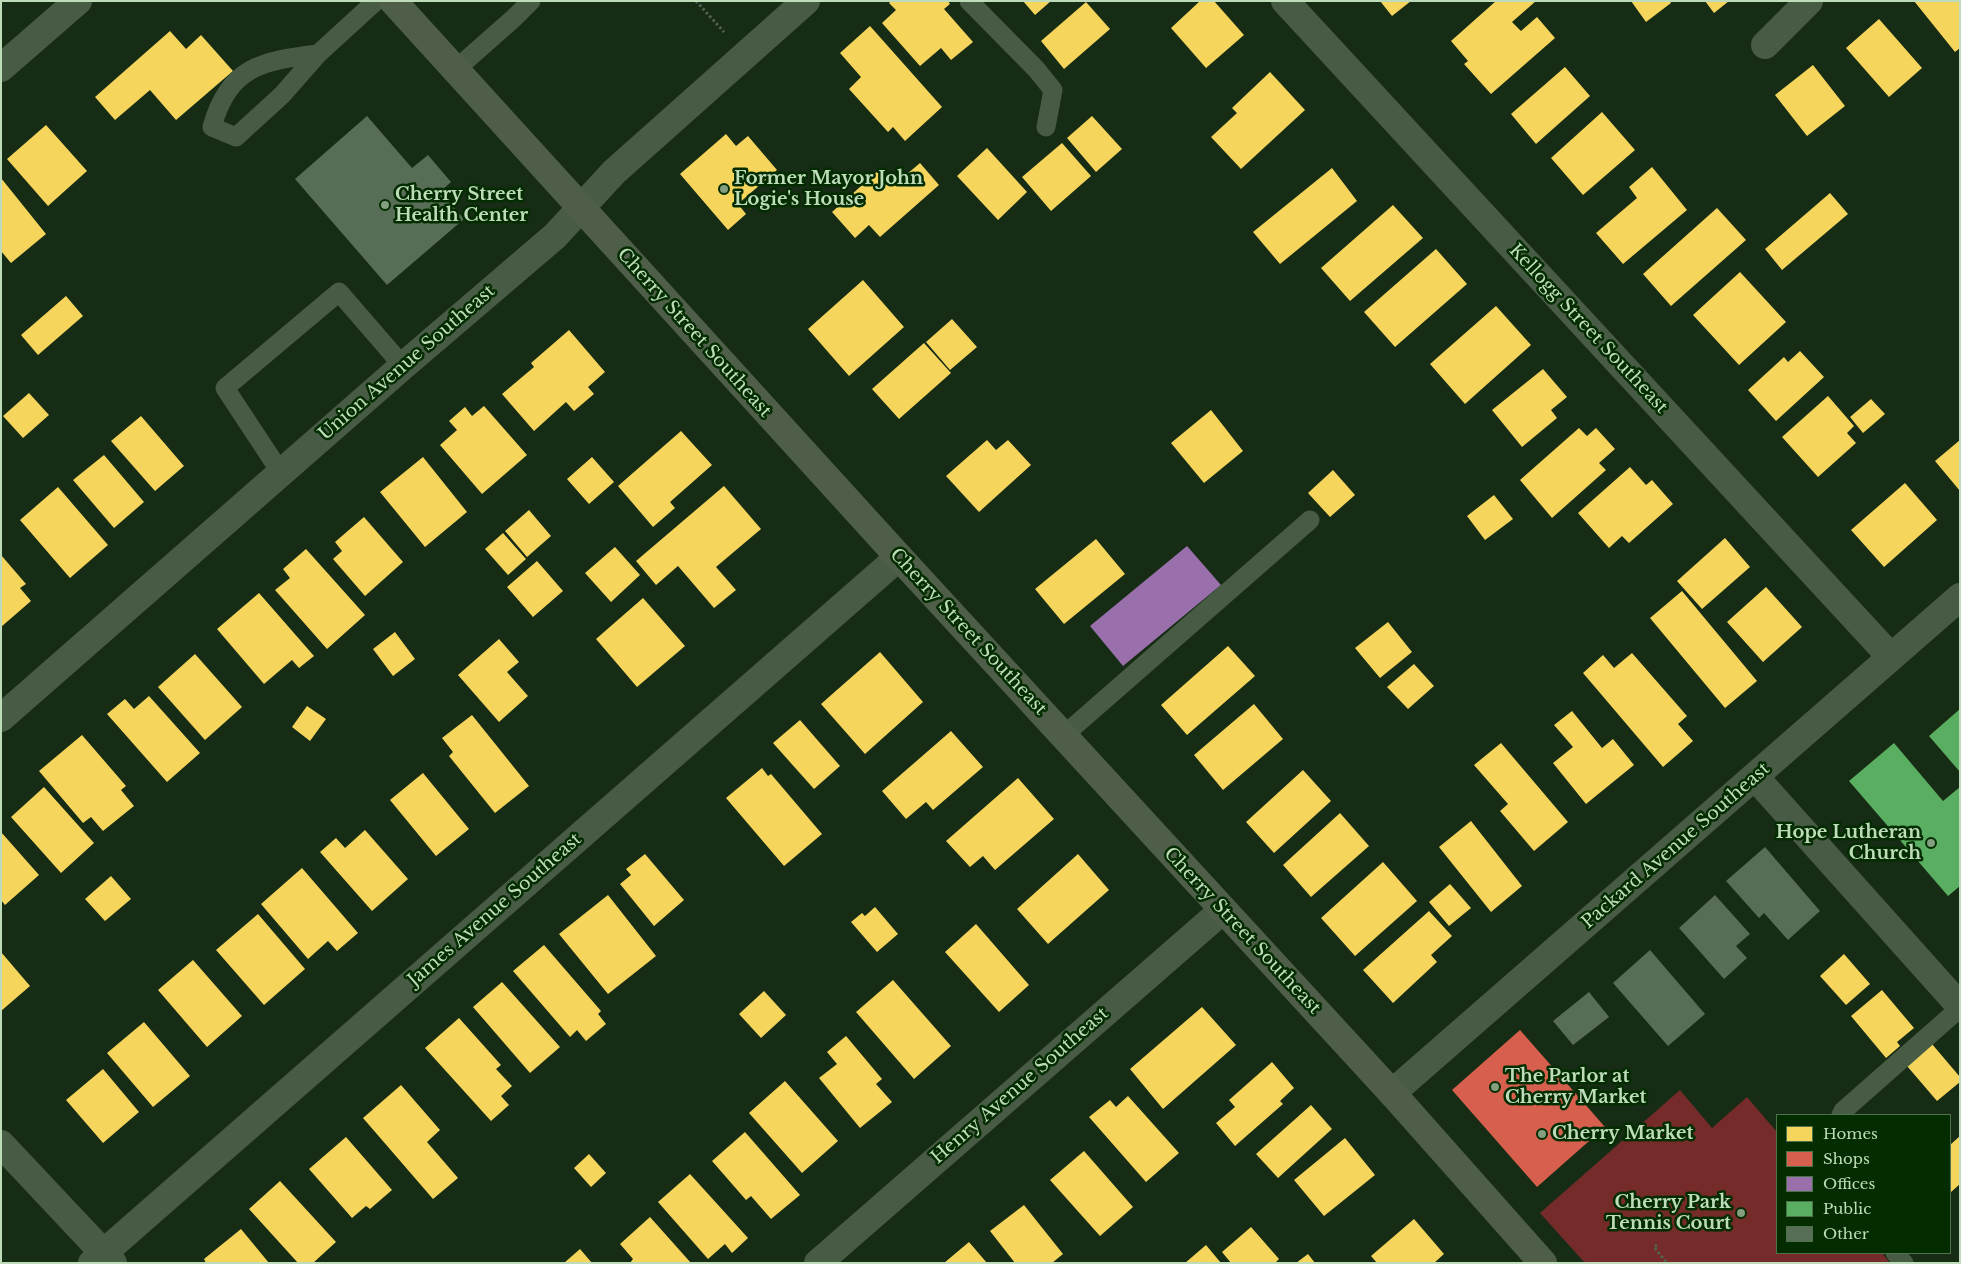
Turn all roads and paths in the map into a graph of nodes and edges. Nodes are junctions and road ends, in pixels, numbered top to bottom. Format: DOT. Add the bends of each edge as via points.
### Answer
graph roads {
  1 [pos="78,1"];
  2 [pos="376,1"];
  3 [pos="394,1"];
  4 [pos="531,1"];
  5 [pos="696,1"];
  6 [pos="806,1"];
  7 [pos="969,1"];
  8 [pos="1285,1"];
  9 [pos="1809,1"];
  10 [pos="724,32"];
  11 [pos="1765,45"];
  12 [pos="318,54"];
  13 [pos="1,68"];
  14 [pos="455,70"];
  15 [pos="1046,127"];
  16 [pos="580,207"];
  17 [pos="403,366"];
  18 [pos="281,473"];
  19 [pos="1310,520"];
  20 [pos="899,557"];
  21 [pos="1960,597"];
  22 [pos="1891,657"];
  23 [pos="1,718"];
  24 [pos="1063,736"];
  25 [pos="1755,778"];
  26 [pos="1223,910"];
  27 [pos="1960,1007"];
  28 [pos="1392,1093"];
  29 [pos="1842,1114"];
  30 [pos="1,1144"];
  31 [pos="1657,1245"];
  32 [pos="103,1259"];
  33 [pos="818,1263"];
  34 [pos="1543,1263"];
  35 [pos="1667,1263"];
  1 -- 13 [label="street"];
  2 -- 12 [label="lane"];
  3 -- 14 [label="street, Cherry Street Southeast"];
  4 -- 14 [label="lane"];
  5 -- 10 [label="path"];
  6 -- 16 [label="street, Union Avenue Southeast" via="614,172"];
  7 -- 15 [label="lane" via="1053,90"];
  8 -- 22 [label="street, Kellogg Street Southeast"];
  9 -- 11 [label="street"];
  12 -- 12 [label="lane" via="282,95 236,137 212,127 232,83 260,65 277,59"];
  14 -- 16 [label="street, Cherry Street Southeast"];
  16 -- 17 [label="street, Union Avenue Southeast" via="554,236"];
  16 -- 20 [label="street, Cherry Street Southeast"];
  17 -- 18 [label="street, Union Avenue Southeast"];
  17 -- 18 [label="lane" via="339,292 225,388"];
  18 -- 23 [label="street, Union Avenue Southeast"];
  19 -- 24 [label="lane"];
  20 -- 24 [label="street, Cherry Street Southeast"];
  20 -- 32 [label="street, James Avenue Southeast"];
  21 -- 22 [label="street, Packard Avenue Southeast"];
  22 -- 25 [label="street, Packard Avenue Southeast"];
  24 -- 26 [label="street, Cherry Street Southeast"];
  25 -- 27 [label="street"];
  25 -- 28 [label="street, Packard Avenue Southeast"];
  26 -- 28 [label="street, Cherry Street Southeast"];
  26 -- 33 [label="street, Henry Avenue Southeast"];
  27 -- 29 [label="lane"];
  28 -- 34 [label="street, Cherry Street Southeast"];
  30 -- 32 [label="street"];
  31 -- 35 [label="path" via="1654,1248"];
}
